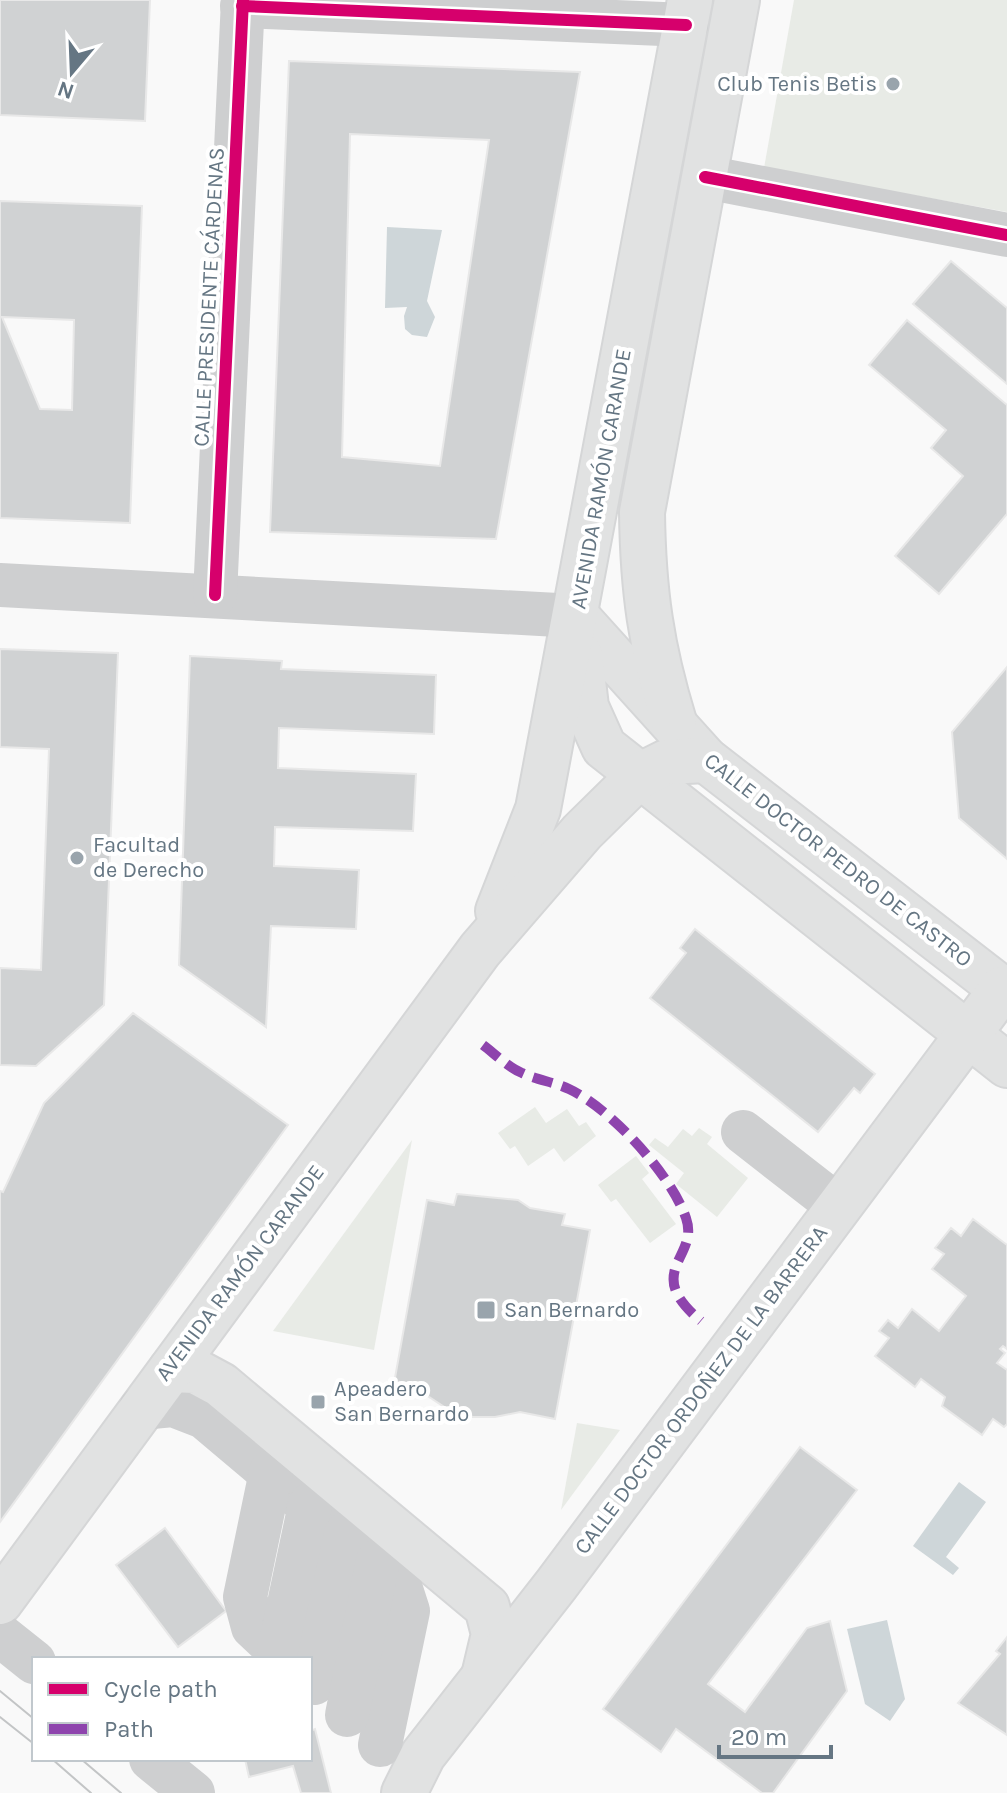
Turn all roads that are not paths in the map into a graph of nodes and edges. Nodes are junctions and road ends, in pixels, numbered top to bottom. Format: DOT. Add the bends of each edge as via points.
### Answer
graph roads {
  1 [pos="737,0"];
  2 [pos="242,3"];
  3 [pos="688,12"];
  4 [pos="705,177"];
  5 [pos="1007,235"];
  6 [pos="0,585"];
  7 [pos="215,595"];
  8 [pos="576,616"];
  9 [pos="674,722"];
  10 [pos="706,760"];
  11 [pos="639,776"];
  12 [pos="480,950"];
  13 [pos="1004,991"];
  14 [pos="967,1033"];
  15 [pos="1007,1065"];
  16 [pos="743,1132"];
  17 [pos="838,1206"];
  18 [pos="171,1370"];
  19 [pos="141,1408"];
  20 [pos="271,1472"];
  21 [pos="310,1505"];
  22 [pos="362,1548"];
  23 [pos="1,1608"];
  24 [pos="285,1657"];
  25 [pos="298,1657"];
  26 [pos="303,1657"];
  27 [pos="32,1659"];
  28 [pos="312,1682"];
  29 [pos="481,1682"];
  30 [pos="347,1715"];
  31 [pos="380,1745"];
  32 [pos="153,1761"];
  33 [pos="404,1792"];
  34 [pos="193,1793"];
  1 -- 4 [label="main road"];
  2 -- 3 [label="street"];
  2 -- 7 [label="street, CALLE PRESIDENTE CÁRDENAS"];
  3 -- 8 [label="main road, AVENIDA RAMÓN CARANDE"];
  4 -- 5 [label="street"];
  4 -- 9 [label="main road" via="642,512 643,580 654,656"];
  6 -- 7 [label="street"];
  7 -- 8 [label="street"];
  8 -- 9 [label="main road, CALLE DOCTOR PEDRO DE CASTRO"];
  8 -- 11 [label="main road" via="586,707 604,747"];
  8 -- 12 [label="main road, AVENIDA RAMÓN CARANDE" via="538,809"];
  9 -- 10 [label="main road, CALLE DOCTOR PEDRO DE CASTRO"];
  10 -- 11 [label="main road" via="667,762"];
  10 -- 13 [label="main road, CALLE DOCTOR PEDRO DE CASTRO"];
  11 -- 12 [label="main road, AVENIDA RAMÓN CARANDE" via="582,832"];
  11 -- 14 [label="main road"];
  12 -- 18 [label="main road, AVENIDA RAMÓN CARANDE"];
  13 -- 14 [label="main road, CALLE DOCTOR ORDOÑEZ DE LA BARRERA"];
  14 -- 15 [label="main road"];
  14 -- 17 [label="main road, CALLE DOCTOR ORDOÑEZ DE LA BARRERA"];
  16 -- 17 [label="street"];
  17 -- 29 [label="main road, CALLE DOCTOR ORDOÑEZ DE LA BARRERA"];
  18 -- 19 [label="main road, AVENIDA RAMÓN CARANDE"];
  18 -- 29 [label="main road" via="195,1371 221,1385 487,1607 494,1634"];
  19 -- 20 [label="street" via="173,1405 204,1417"];
  19 -- 23 [label="main road, AVENIDA RAMÓN CARANDE"];
  20 -- 21 [label="street"];
  20 -- 24 [label="street" via="245,1597 253,1627"];
  21 -- 22 [label="street"];
  21 -- 25 [label="street"];
  22 -- 26 [label="street"];
  22 -- 30 [label="street"];
  22 -- 31 [label="street" via="398,1580 408,1611"];
  23 -- 27 [label="street"];
  28 -- 30 [label="street"];
  29 -- 33 [label="main road, CALLE DOCTOR ORDOÑEZ DE LA BARRERA" via="423,1755"];
  30 -- 31 [label="street"];
  31 -- 33 [label="street"];
  32 -- 34 [label="street"];
}
